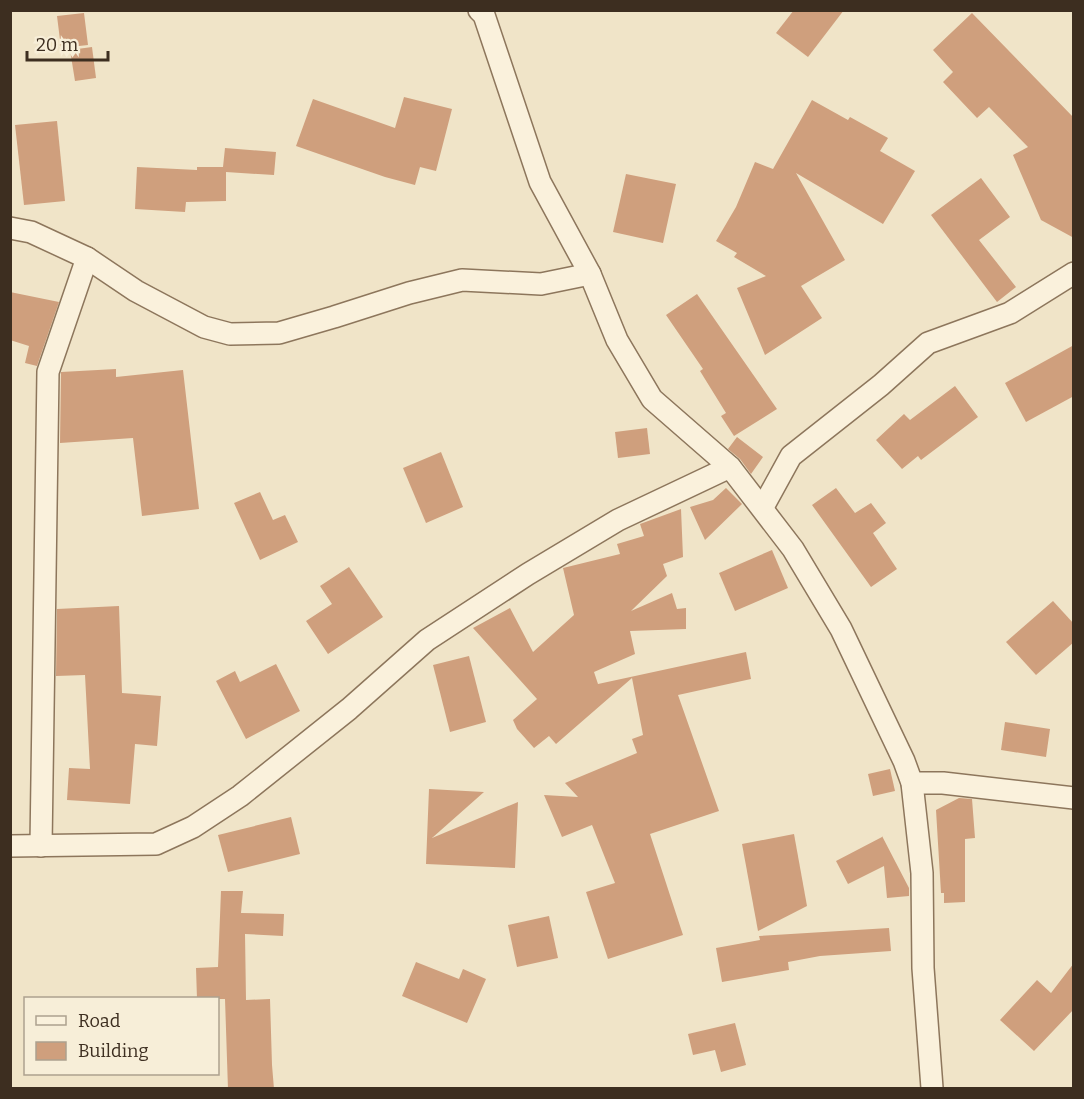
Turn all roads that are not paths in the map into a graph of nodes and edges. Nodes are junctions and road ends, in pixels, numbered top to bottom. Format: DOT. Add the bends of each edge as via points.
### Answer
graph roads {
  1 [pos="484,12"];
  2 [pos="10,228"];
  3 [pos="87,258"];
  4 [pos="1074,273"];
  5 [pos="590,274"];
  6 [pos="730,467"];
  7 [pos="763,507"];
  8 [pos="912,783"];
  9 [pos="1074,798"];
  10 [pos="10,846"];
  11 [pos="41,846"];
  12 [pos="932,1089"];
  1 -- 5 [label="street" via="540,182"];
  2 -- 3 [label="street" via="31,232"];
  3 -- 5 [label="street" via="136,291 204,327 230,334 279,333 462,280 541,284"];
  3 -- 11 [label="street" via="48,372"];
  4 -- 7 [label="street" via="1010,313 928,343 881,386 791,456"];
  5 -- 6 [label="street" via="616,340 652,399"];
  6 -- 7 [label="street"];
  6 -- 11 [label="street" via="618,520 427,640 349,709 240,796 193,827 156,844"];
  7 -- 8 [label="street" via="841,629"];
  8 -- 9 [label="street"];
  8 -- 12 [label="street" via="922,873 923,968"];
  10 -- 11 [label="street"];
}
